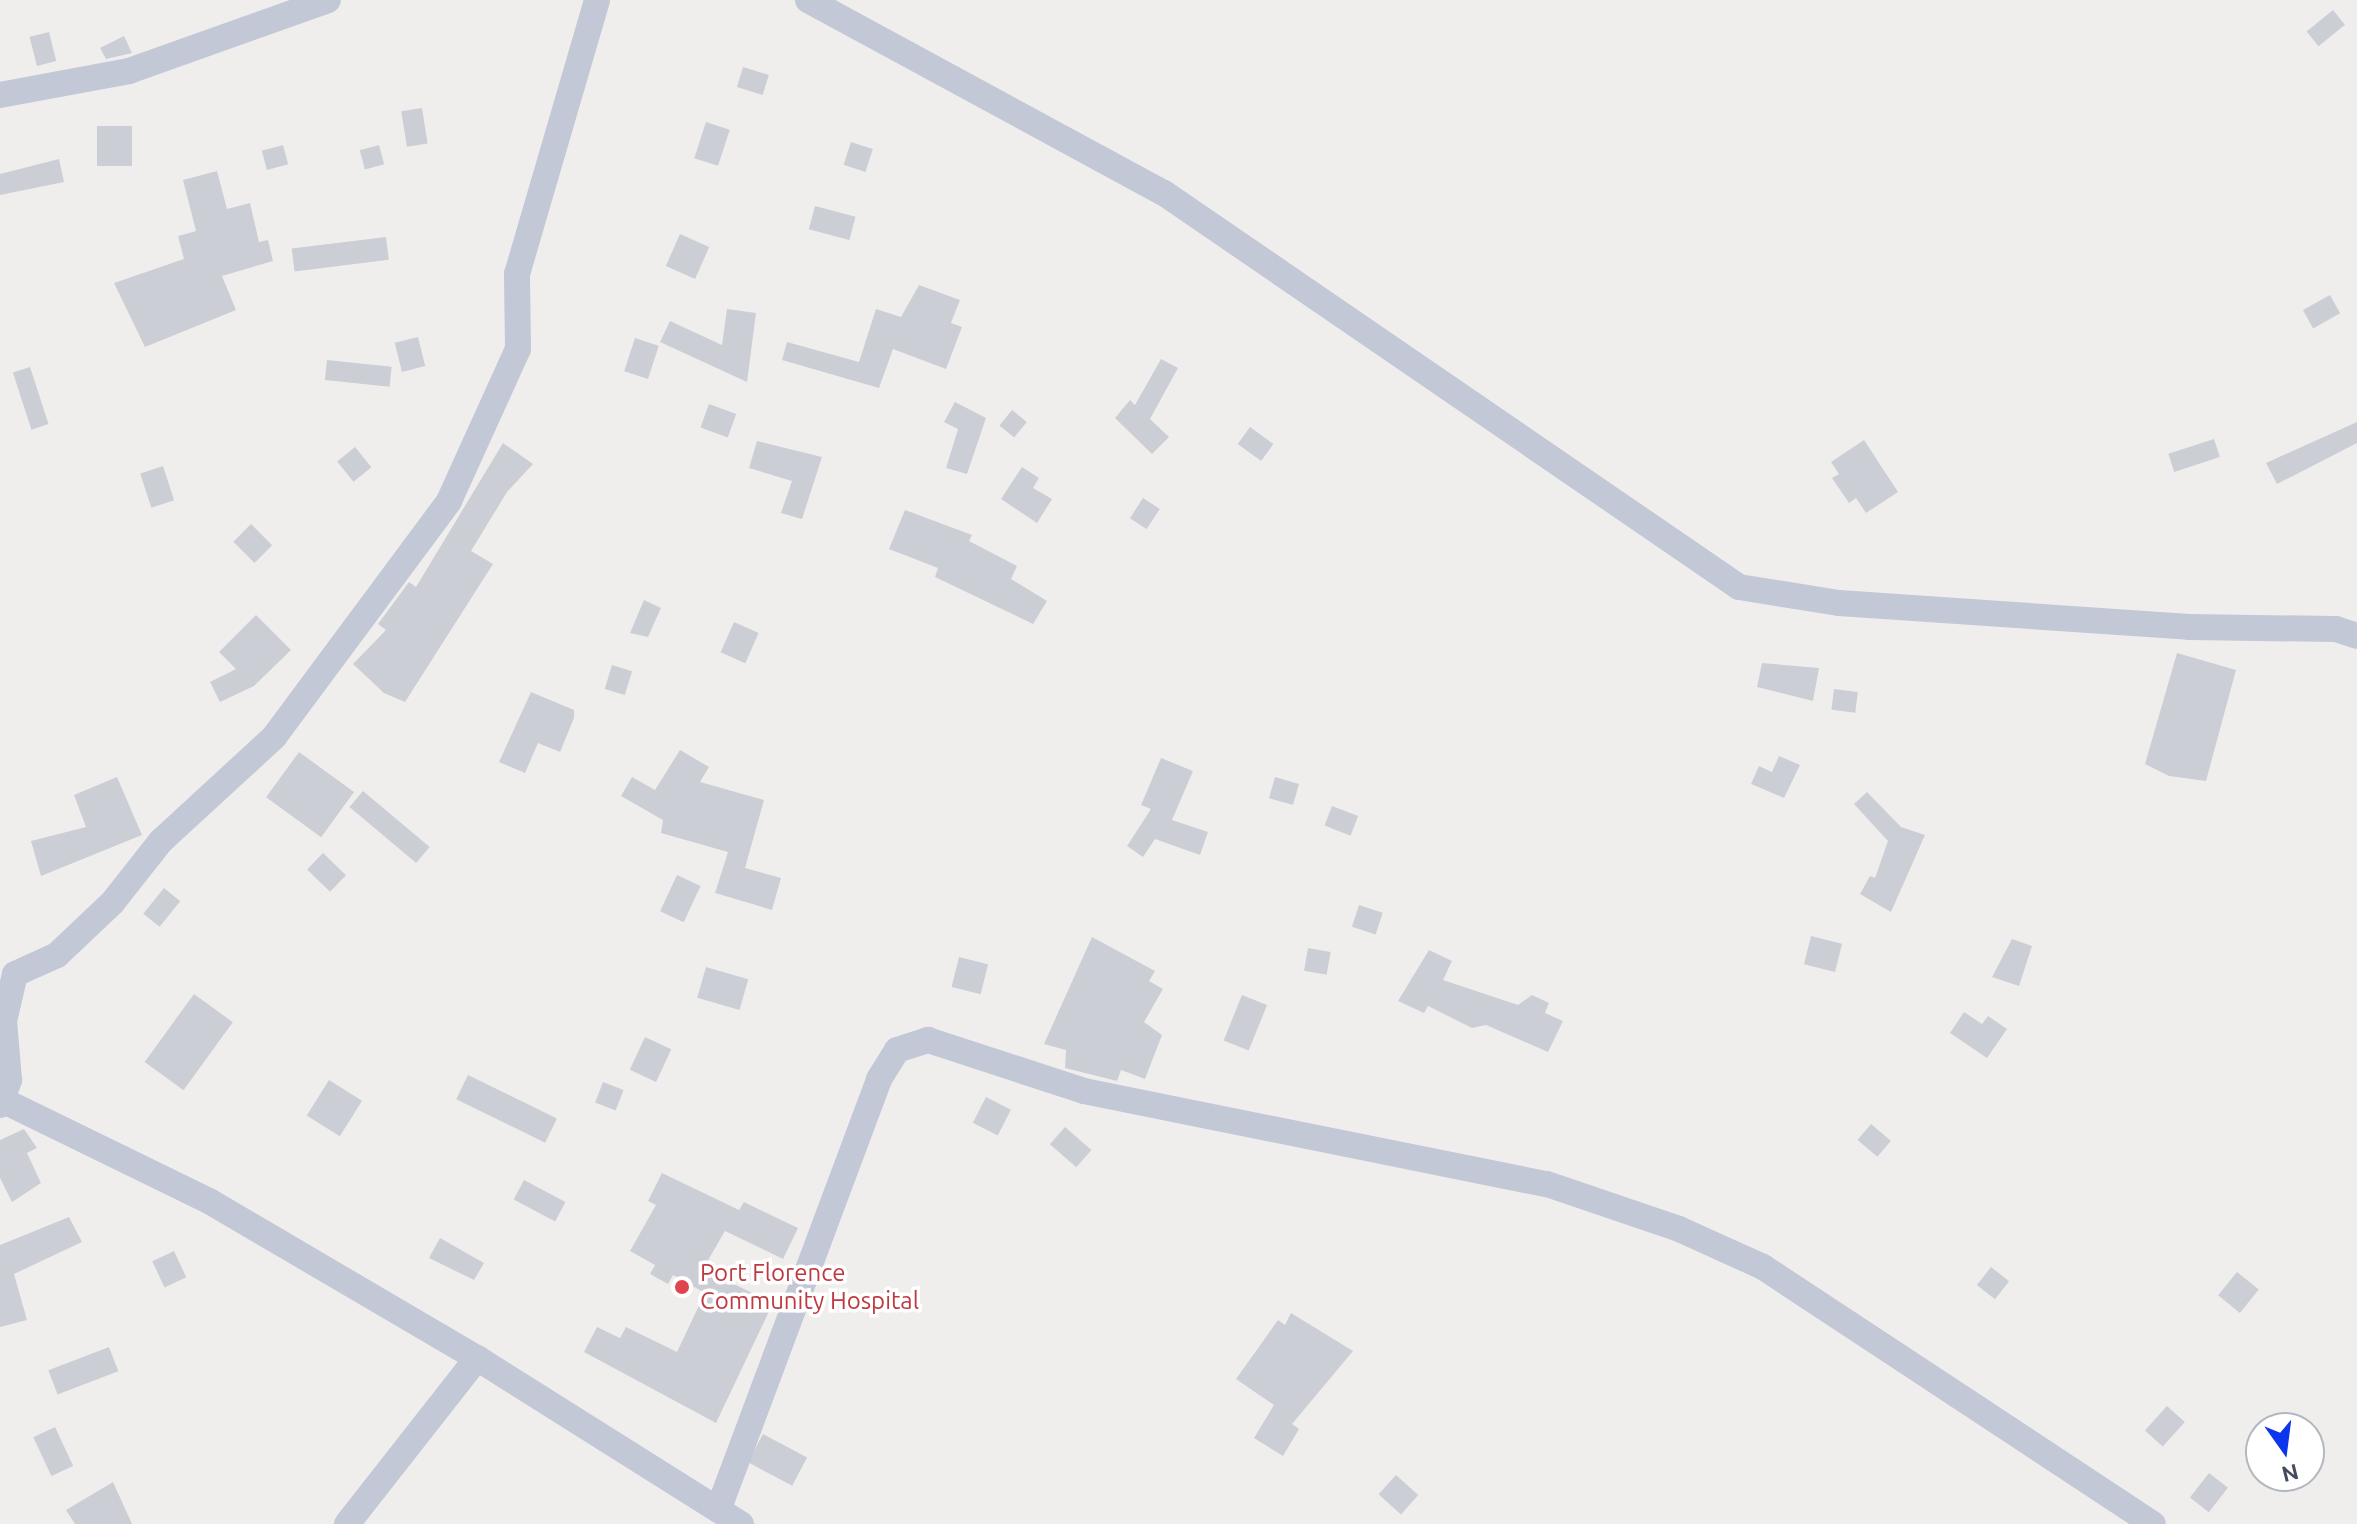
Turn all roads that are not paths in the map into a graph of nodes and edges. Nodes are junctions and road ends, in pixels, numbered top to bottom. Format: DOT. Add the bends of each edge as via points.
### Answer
graph roads {
  1 [pos="328,0"];
  2 [pos="597,0"];
  3 [pos="808,0"];
  4 [pos="0,95"];
  5 [pos="2357,636"];
  6 [pos="4,1048"];
  7 [pos="2,1103"];
  8 [pos="477,1358"];
  9 [pos="720,1505"];
  10 [pos="347,1524"];
  11 [pos="741,1524"];
  12 [pos="2153,1524"];
  1 -- 4 [label="street" via="129,71"];
  2 -- 6 [label="street" via="517,274 518,349 449,501 274,737 161,841 112,903 57,955 15,974"];
  3 -- 5 [label="street" via="1164,193 1739,587 1839,603 2189,627 2336,629"];
  6 -- 7 [label="street"];
  7 -- 8 [label="street" via="209,1201"];
  8 -- 9 [label="street"];
  8 -- 10 [label="street"];
  9 -- 11 [label="street"];
  9 -- 12 [label="street" via="879,1079 897,1050 928,1040 1084,1091 1547,1184 1679,1229 1763,1267"];
}
